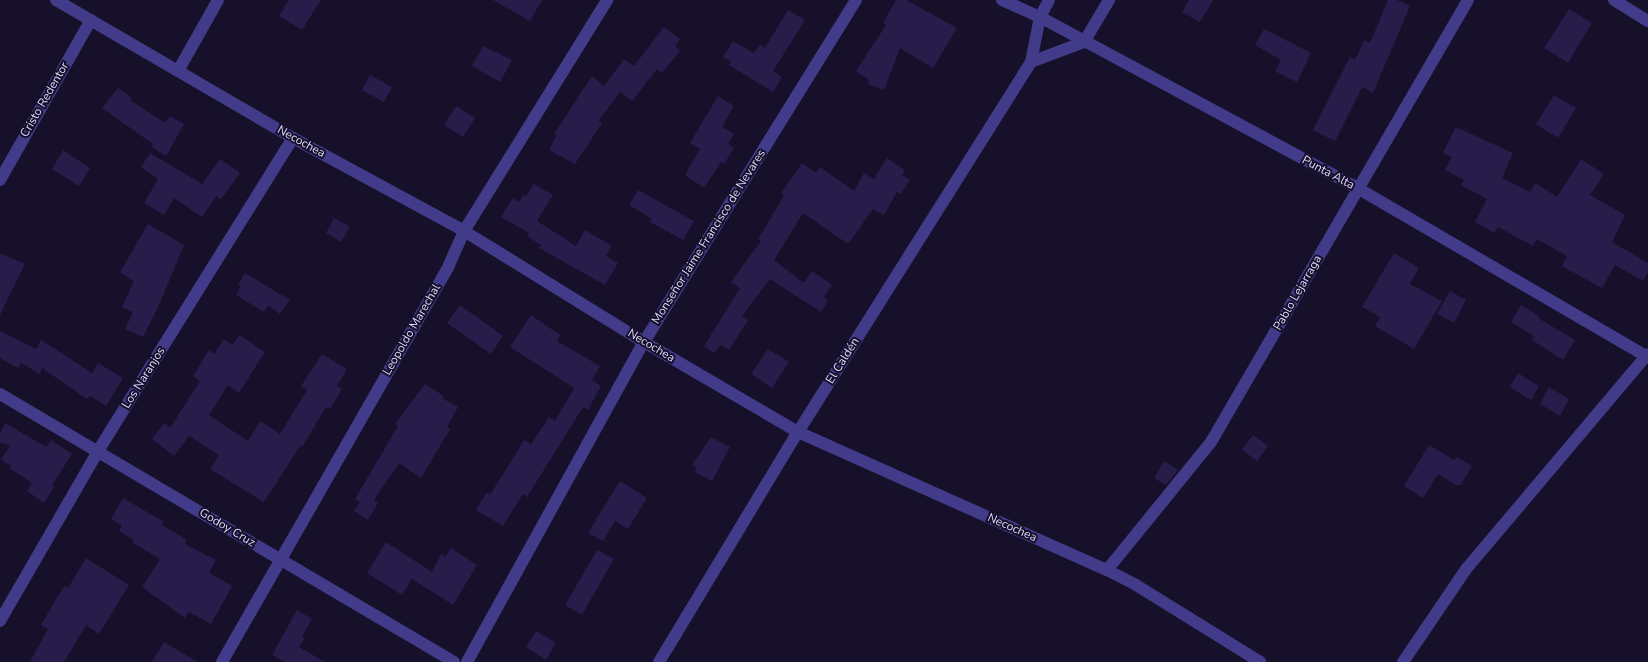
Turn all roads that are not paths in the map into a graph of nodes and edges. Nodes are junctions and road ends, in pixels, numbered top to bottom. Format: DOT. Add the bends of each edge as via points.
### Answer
graph roads {
  1 [pos="56,0"];
  2 [pos="218,0"];
  3 [pos="607,0"];
  4 [pos="856,0"];
  5 [pos="1002,0"];
  6 [pos="1049,0"];
  7 [pos="1109,0"];
  8 [pos="1468,0"];
  9 [pos="1614,0"];
  10 [pos="1040,17"];
  11 [pos="91,20"];
  12 [pos="1648,21"];
  13 [pos="1084,42"];
  14 [pos="1031,62"];
  15 [pos="178,71"];
  16 [pos="293,138"];
  17 [pos="0,180"];
  18 [pos="1359,189"];
  19 [pos="464,231"];
  20 [pos="644,342"];
  21 [pos="1648,356"];
  22 [pos="0,394"];
  23 [pos="798,432"];
  24 [pos="98,451"];
  25 [pos="282,560"];
  26 [pos="1107,570"];
  27 [pos="0,621"];
  28 [pos="222,662"];
  29 [pos="454,662"];
  30 [pos="467,662"];
  31 [pos="659,662"];
  32 [pos="1260,662"];
  33 [pos="1403,662"];
  1 -- 11 [label="street, Necochea"];
  2 -- 15 [label="street"];
  3 -- 19 [label="street, Leopoldo Marechal"];
  4 -- 20 [label="street, Monseñor Jaime Francisco de Nevares"];
  5 -- 10 [label="street, Punta Alta"];
  6 -- 10 [label="street, El Caldén"];
  7 -- 13 [label="street"];
  8 -- 18 [label="street, Pablo Lejarraga"];
  9 -- 12 [label="street"];
  10 -- 13 [label="street, Punta Alta"];
  10 -- 14 [label="street, El Caldén"];
  11 -- 15 [label="street, Necochea"];
  11 -- 17 [label="street, Cristo Redentor"];
  13 -- 14 [label="street"];
  13 -- 18 [label="street, Punta Alta"];
  14 -- 23 [label="street, El Caldén"];
  15 -- 16 [label="street, Necochea"];
  16 -- 19 [label="street, Necochea"];
  16 -- 24 [label="street, Los Naranjos"];
  18 -- 21 [label="street, Punta Alta"];
  18 -- 26 [label="street, Pablo Lejarraga" via="1211,442"];
  19 -- 20 [label="street, Necochea"];
  19 -- 25 [label="street, Leopoldo Marechal" via="449,265"];
  20 -- 23 [label="street, Necochea"];
  20 -- 30 [label="street, Monseñor Jaime Francisco de Nevares"];
  21 -- 33 [label="street" via="1467,568"];
  22 -- 24 [label="street, Godoy Cruz"];
  23 -- 26 [label="street, Necochea"];
  23 -- 31 [label="street, El Caldén"];
  24 -- 25 [label="street, Godoy Cruz"];
  24 -- 27 [label="street, Los Naranjos"];
  25 -- 28 [label="street, Leopoldo Marechal"];
  25 -- 29 [label="street, Godoy Cruz"];
  26 -- 32 [label="street, Necochea"];
}
